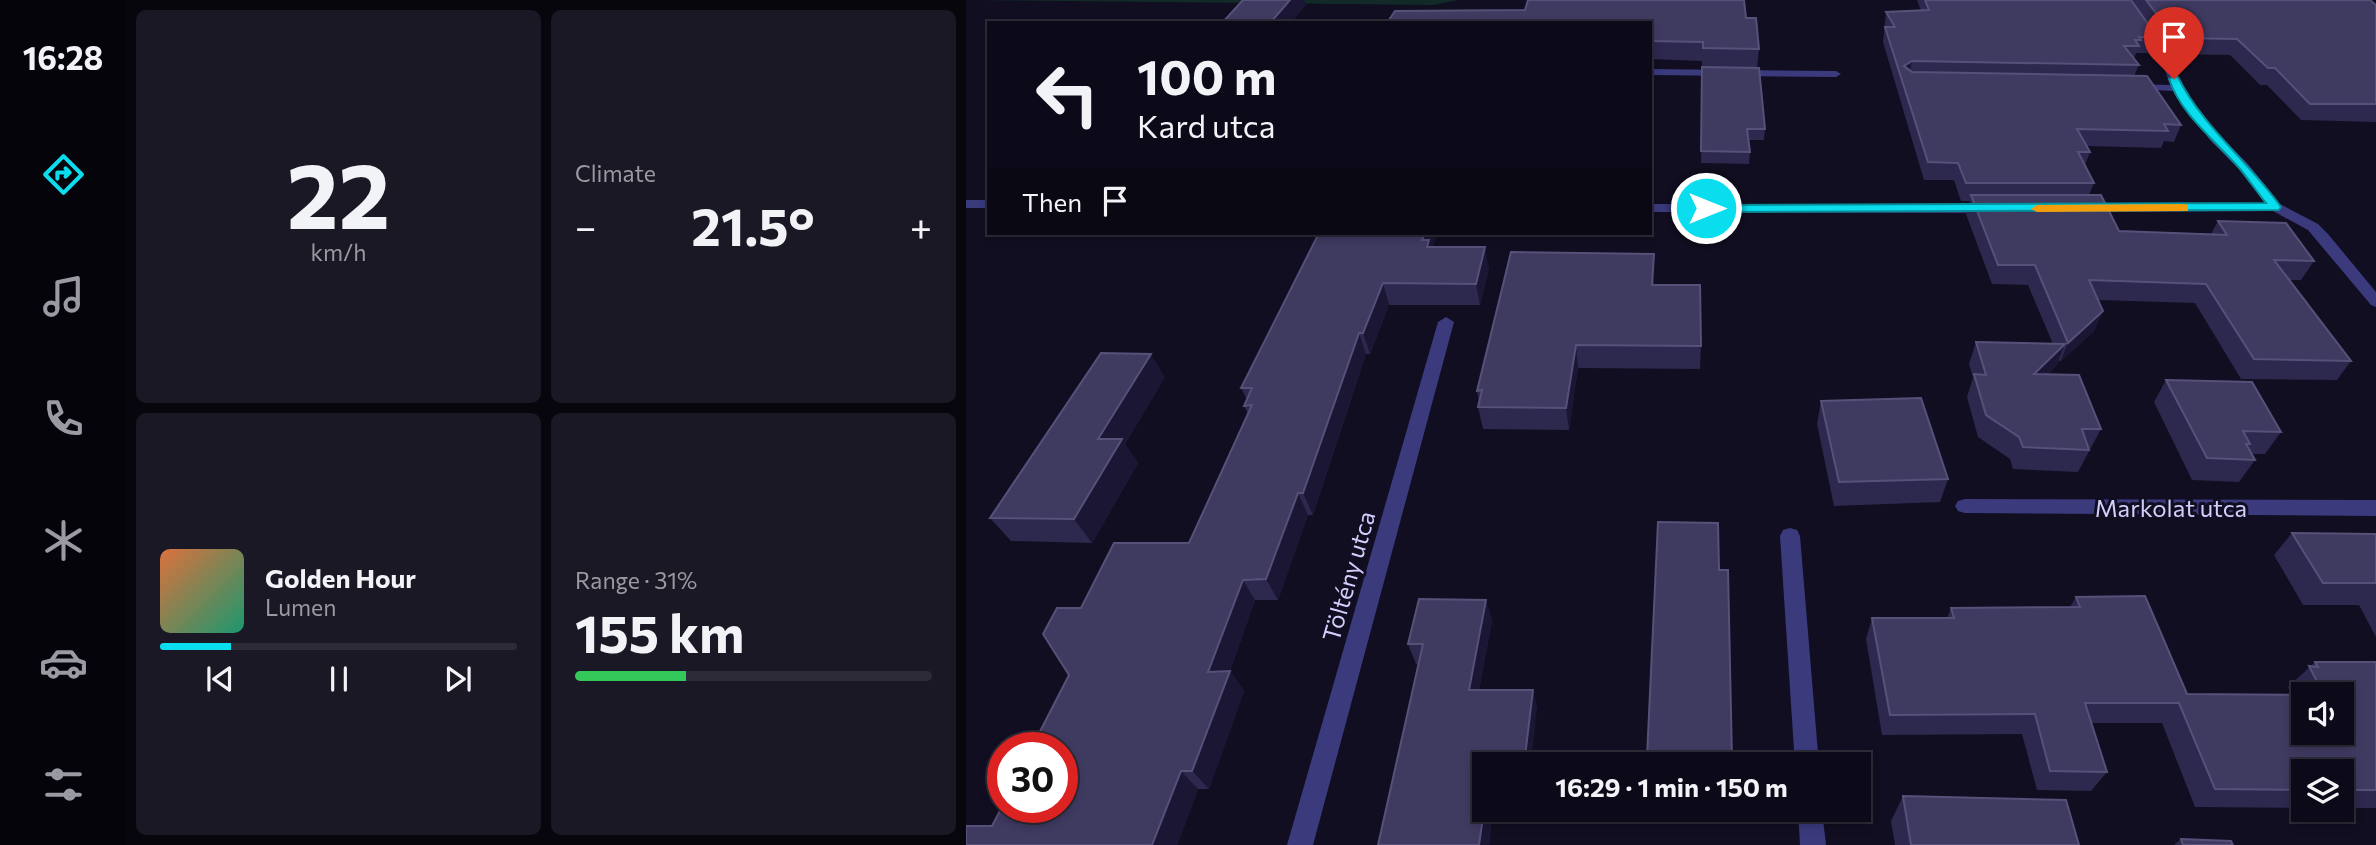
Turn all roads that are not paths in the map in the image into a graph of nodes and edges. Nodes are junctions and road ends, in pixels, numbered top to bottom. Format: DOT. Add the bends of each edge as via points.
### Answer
graph roads {
  1 [pos="2122,0"];
  2 [pos="1652,72"];
  3 [pos="1836,74"];
  4 [pos="2124,87"];
  5 [pos="2177,88"];
  6 [pos="966,204"];
  7 [pos="987,204"];
  8 [pos="2275,207"];
  9 [pos="1652,208"];
  10 [pos="2007,209"];
  11 [pos="2073,209"];
  12 [pos="2376,302"];
  13 [pos="1446,322"];
  14 [pos="1965,506"];
  15 [pos="2376,508"];
  16 [pos="1790,536"];
  17 [pos="1806,752"];
  18 [pos="1811,822"];
  19 [pos="1300,845"];
  20 [pos="1813,845"];
  1 -- 5 [label="street" via="2168,64"];
  2 -- 3 [label="street"];
  4 -- 5 [label="street"];
  5 -- 8 [label="street"];
  6 -- 7 [label="street"];
  8 -- 11 [label="street"];
  8 -- 12 [label="street" via="2323,237"];
  9 -- 10 [label="street"];
  13 -- 19 [label="street, Töltény utca"];
  14 -- 15 [label="street, Markolat utca"];
  16 -- 17 [label="street"];
  18 -- 20 [label="street"];
}
